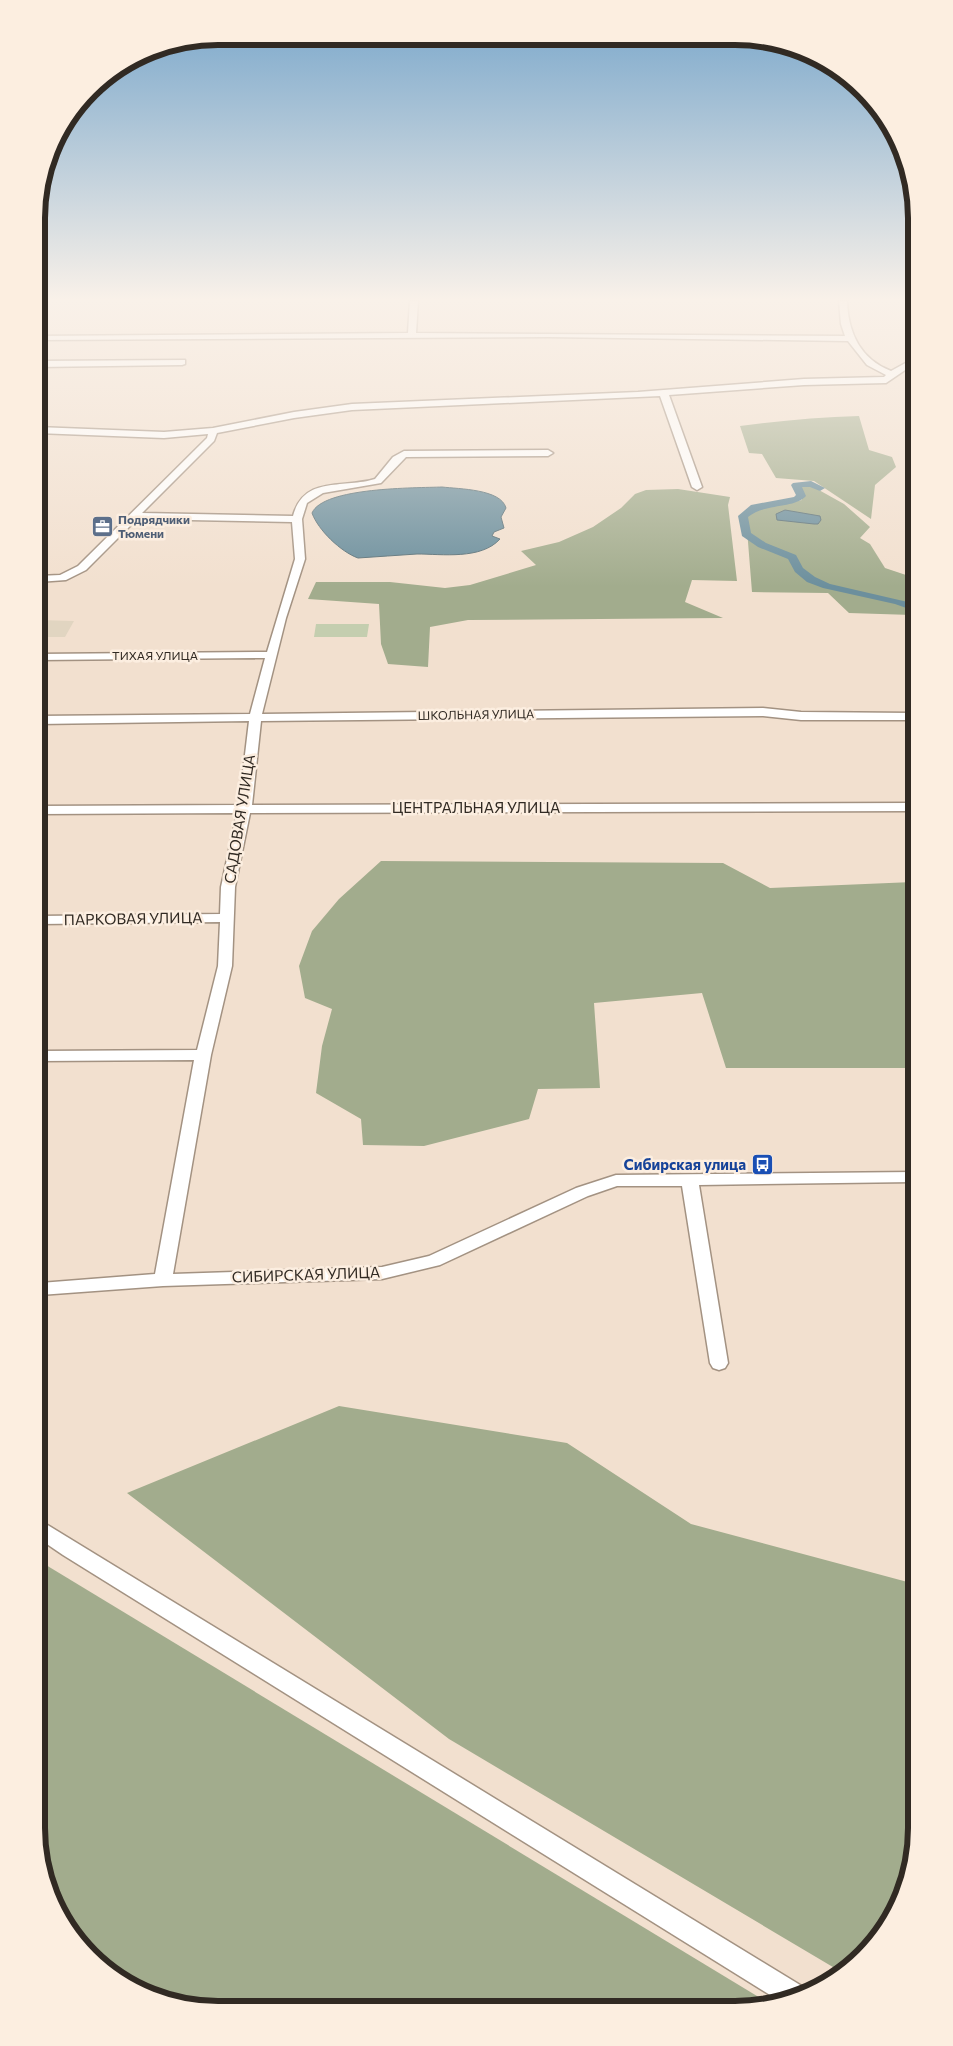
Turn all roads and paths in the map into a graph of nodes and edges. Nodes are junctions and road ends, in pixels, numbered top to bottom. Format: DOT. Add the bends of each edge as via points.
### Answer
graph roads {
  1 [pos="604,396"];
  2 [pos="665,396"];
  3 [pos="45,430"];
  4 [pos="213,432"];
  5 [pos="548,453"];
  6 [pos="696,486"];
  7 [pos="135,516"];
  8 [pos="298,519"];
  9 [pos="45,579"];
  10 [pos="272,655"];
  11 [pos="45,657"];
  12 [pos="255,717"];
  13 [pos="908,717"];
  14 [pos="45,720"];
  15 [pos="908,807"];
  16 [pos="245,808"];
  17 [pos="45,810"];
  18 [pos="227,918"];
  19 [pos="45,920"];
  20 [pos="202,1055"];
  21 [pos="45,1056"];
  22 [pos="908,1177"];
  23 [pos="690,1180"];
  24 [pos="163,1280"];
  25 [pos="45,1289"];
  26 [pos="719,1363"];
  27 [pos="45,1532"];
  28 [pos="788,1992"];
  1 -- 4 [label="street" via="352,407"];
  2 -- 6 [label="street"];
  3 -- 4 [label="street" via="164,436"];
  4 -- 7 [label="street" via="211,439"];
  5 -- 8 [label="street" via="404,454 378,480 308,497 302,503"];
  7 -- 8 [label="street"];
  7 -- 9 [label="street" via="82,568 68,577"];
  8 -- 10 [label="street, САДОВАЯ УЛИЦА" via="300,559"];
  10 -- 11 [label="street, ТИХАЯ УЛИЦА"];
  10 -- 12 [label="street, САДОВАЯ УЛИЦА"];
  12 -- 13 [label="street, ШКОЛЬНАЯ УЛИЦА" via="772,712 800,716"];
  12 -- 14 [label="street, ШКОЛЬНАЯ УЛИЦА"];
  12 -- 16 [label="street, САДОВАЯ УЛИЦА"];
  15 -- 16 [label="street, ЦЕНТРАЛЬНАЯ УЛИЦА"];
  16 -- 17 [label="street, ЦЕНТРАЛЬНАЯ УЛИЦА"];
  16 -- 18 [label="street, САДОВАЯ УЛИЦА" via="228,887"];
  18 -- 19 [label="street, ПАРКОВАЯ УЛИЦА"];
  18 -- 20 [label="street, САДОВАЯ УЛИЦА" via="225,966"];
  20 -- 21 [label="street"];
  20 -- 24 [label="street, САДОВАЯ УЛИЦА"];
  22 -- 23 [label="street, СИБИРСКАЯ УЛИЦА"];
  23 -- 24 [label="street, СИБИРСКАЯ УЛИЦА" via="616,1181 582,1192 434,1261 382,1273"];
  23 -- 26 [label="street"];
  24 -- 25 [label="street, СИБИРСКАЯ УЛИЦА"];
  27 -- 28 [label="street"];
}
